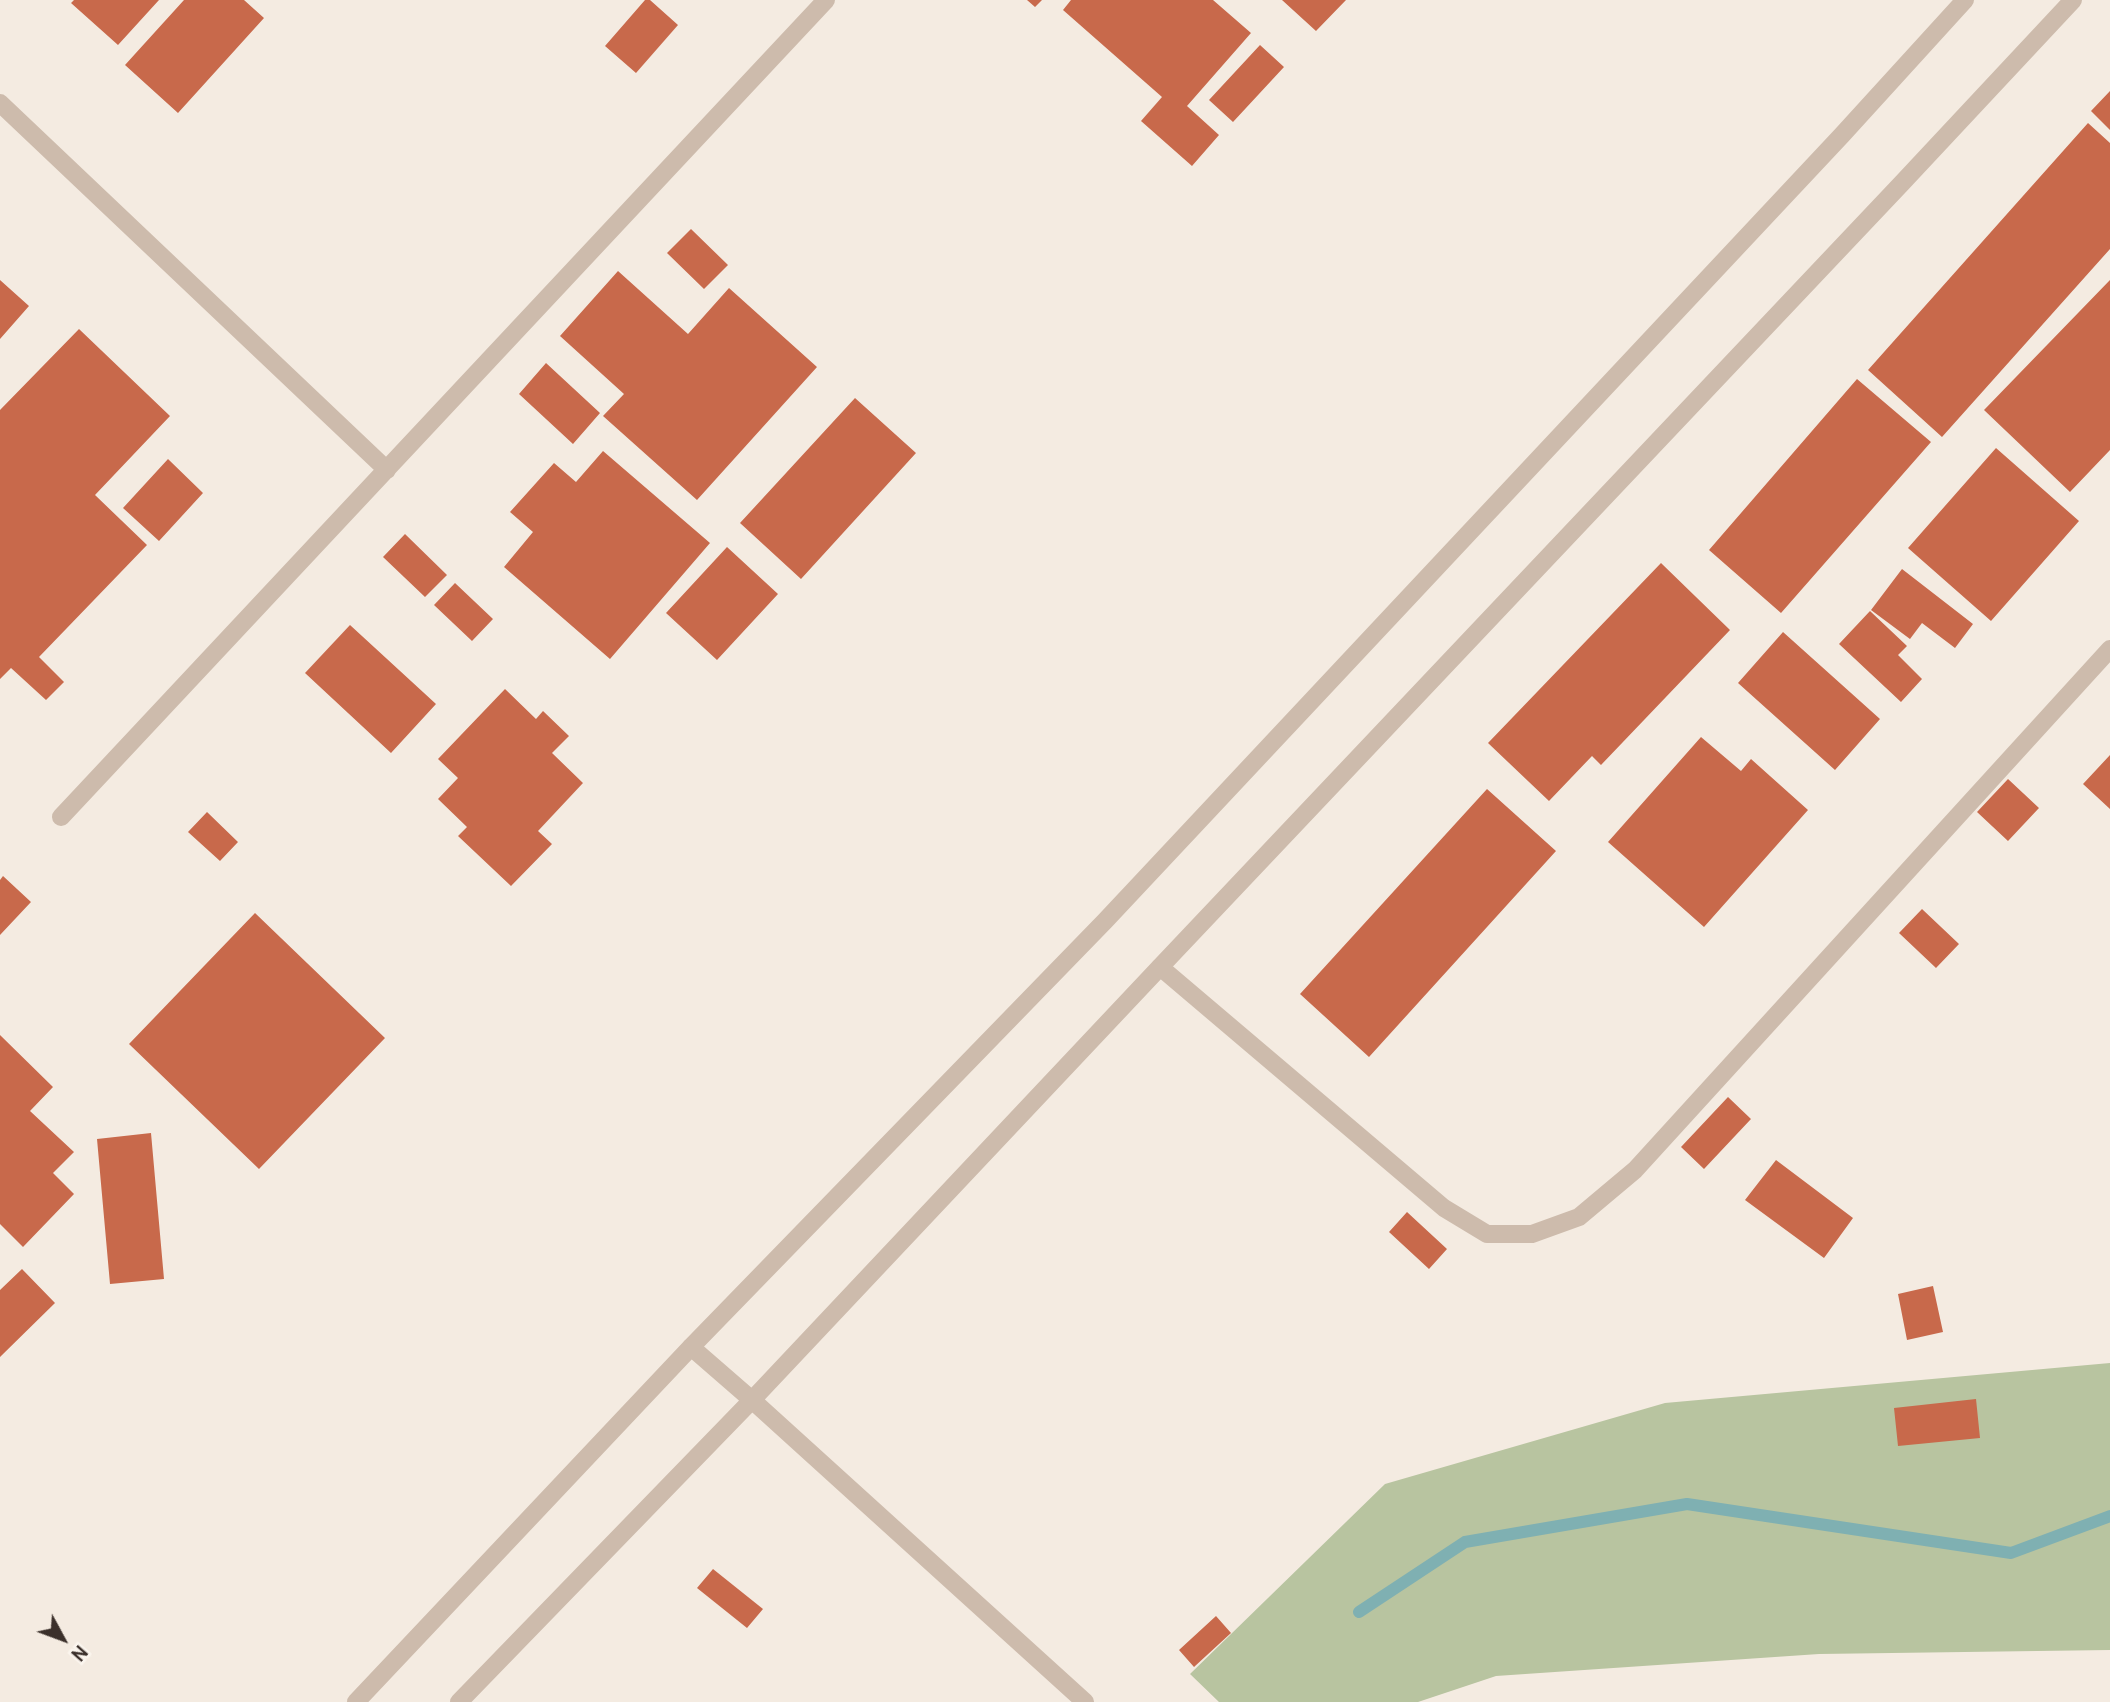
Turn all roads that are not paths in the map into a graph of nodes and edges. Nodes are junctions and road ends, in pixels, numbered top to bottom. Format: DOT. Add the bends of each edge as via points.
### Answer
graph roads {
  1 [pos="826,0"];
  2 [pos="1965,0"];
  3 [pos="2073,0"];
  4 [pos="0,103"];
  5 [pos="387,470"];
  6 [pos="2110,649"];
  7 [pos="61,817"];
  8 [pos="1160,967"];
  9 [pos="691,1346"];
  10 [pos="752,1399"];
  11 [pos="356,1702"];
  12 [pos="459,1702"];
  13 [pos="1085,1702"];
  1 -- 5 [label="street"];
  2 -- 9 [label="street" via="1105,921"];
  3 -- 8 [label="street"];
  4 -- 5 [label="street"];
  5 -- 7 [label="street"];
  6 -- 8 [label="street" via="1635,1170 1579,1217 1532,1234 1487,1234 1444,1208"];
  8 -- 10 [label="street"];
  9 -- 10 [label="street"];
  9 -- 11 [label="street"];
  10 -- 12 [label="street"];
  10 -- 13 [label="street"];
}
